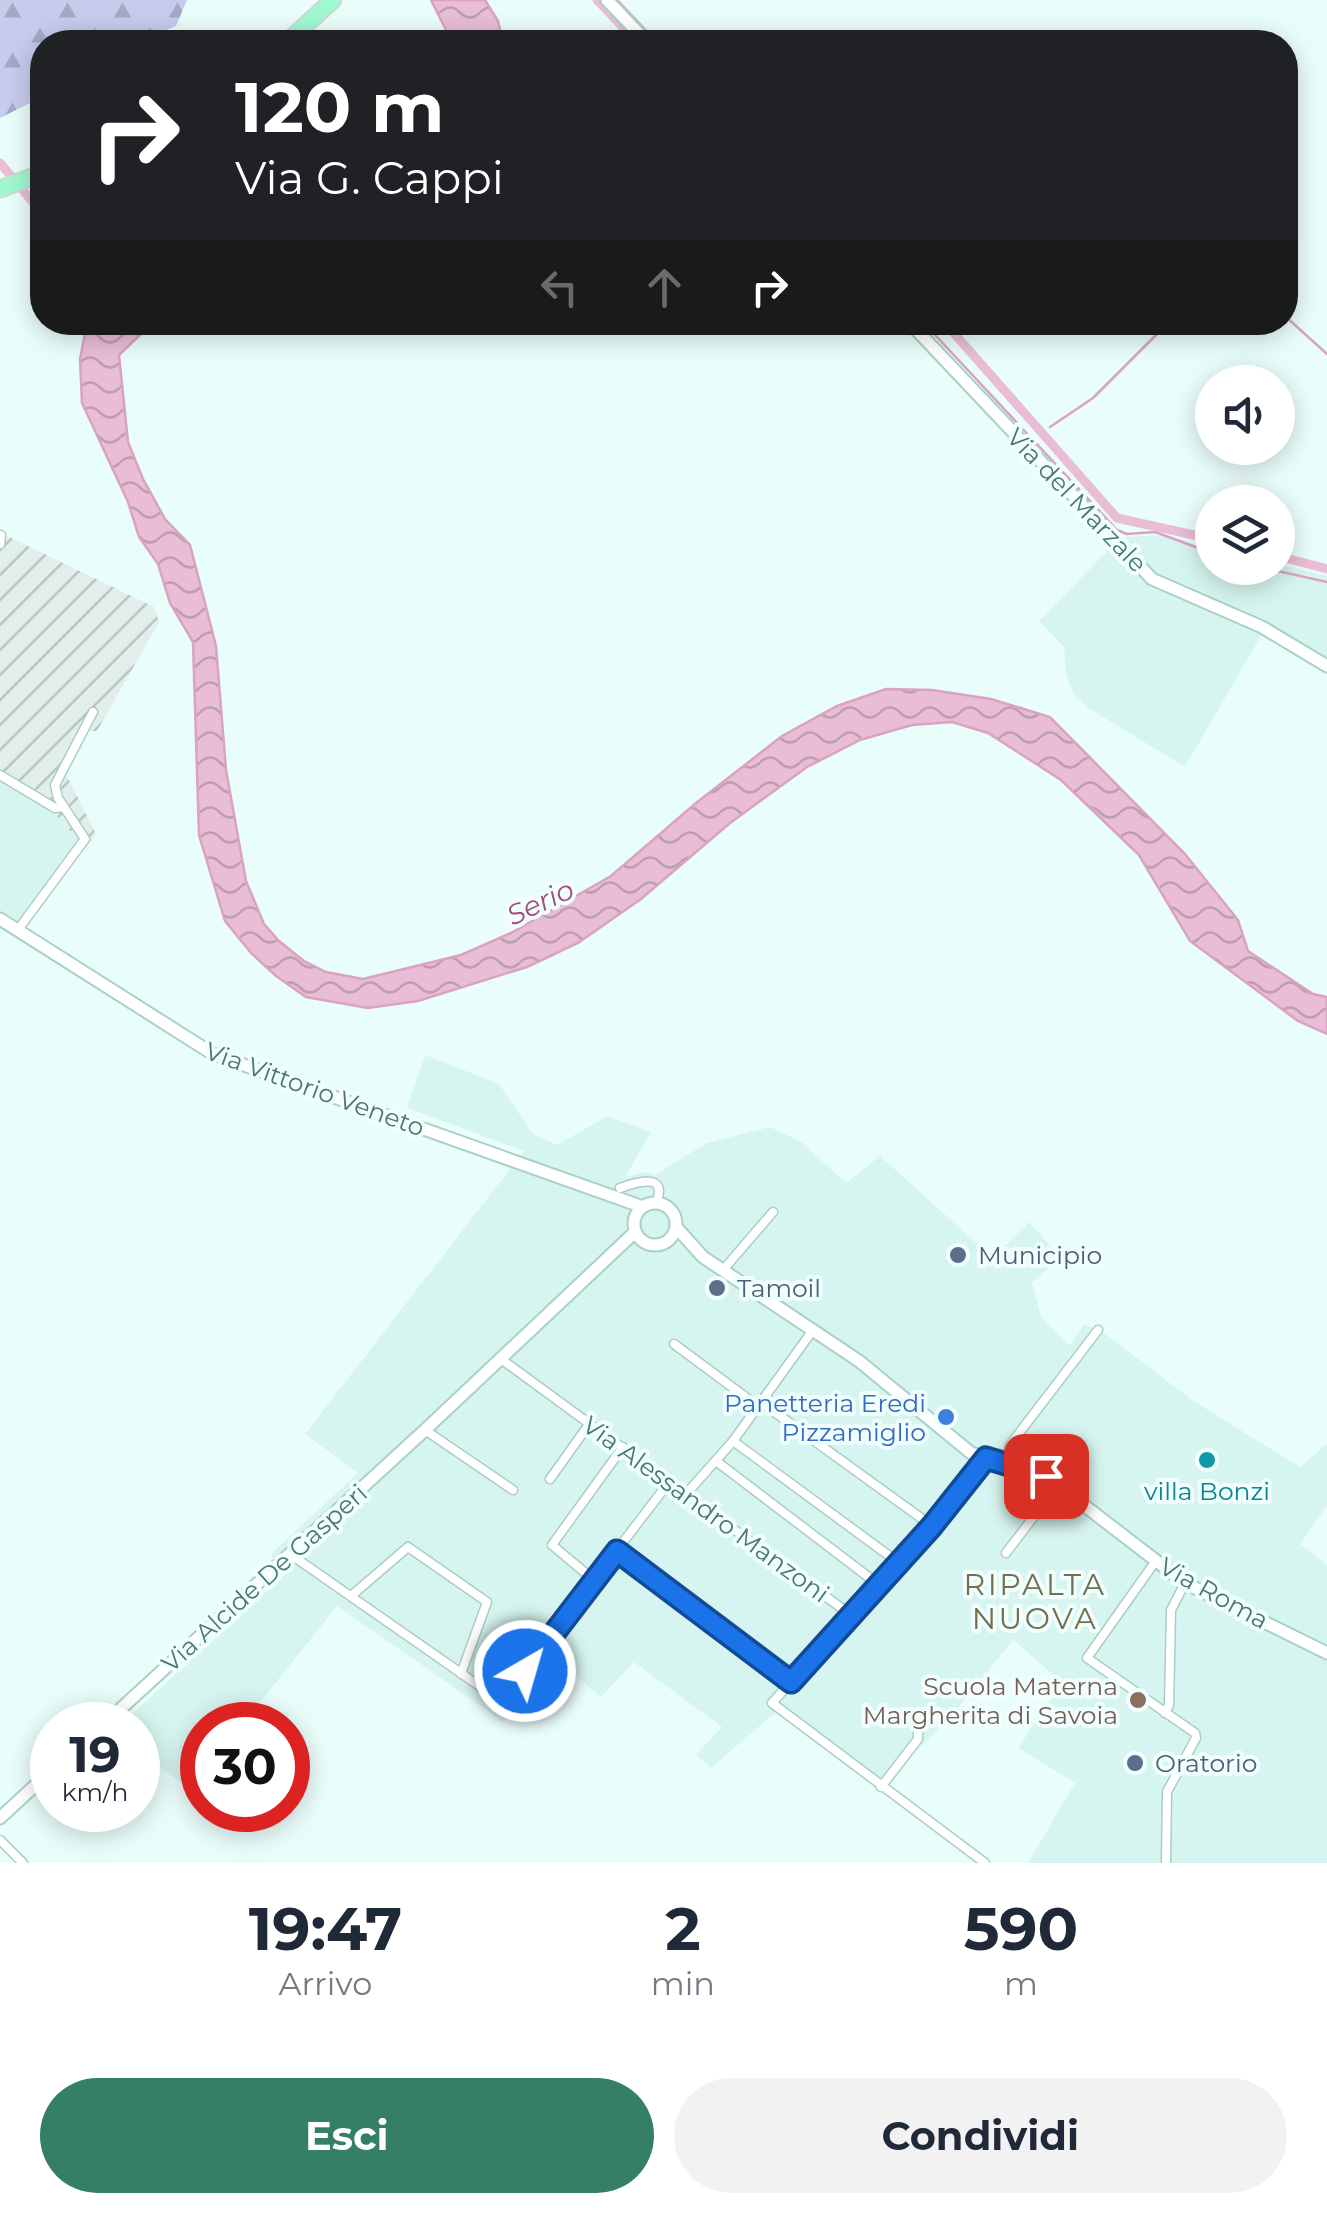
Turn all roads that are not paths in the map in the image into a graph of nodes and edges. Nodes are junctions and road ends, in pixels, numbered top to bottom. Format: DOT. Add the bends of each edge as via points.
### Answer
graph roads {
  1 [pos="333,0"];
  2 [pos="607,0"];
  3 [pos="300,30"];
  4 [pos="636,30"];
  5 [pos="30,179"];
  6 [pos="0,190"];
  7 [pos="921,335"];
  8 [pos="0,534"];
  9 [pos="0,544"];
  10 [pos="1327,666"];
  11 [pos="93,712"];
  12 [pos="0,774"];
  13 [pos="64,807"];
  14 [pos="6,926"];
  15 [pos="620,1188"];
  16 [pos="772,1212"];
  17 [pos="642,1215"];
  18 [pos="673,1233"];
  19 [pos="650,1245"];
  20 [pos="611,1257"];
  21 [pos="723,1270"];
  22 [pos="814,1330"];
  23 [pos="1098,1330"];
  24 [pos="674,1344"];
  25 [pos="501,1359"];
  26 [pos="760,1405"];
  27 [pos="590,1423"];
  28 [pos="425,1430"];
  29 [pos="733,1440"];
  30 [pos="624,1448"];
  31 [pos="986,1458"];
  32 [pos="716,1462"];
  33 [pos="1005,1462"];
  34 [pos="550,1479"];
  35 [pos="670,1481"];
  36 [pos="1060,1484"];
  37 [pos="513,1490"];
  38 [pos="687,1493"];
  39 [pos="932,1526"];
  40 [pos="617,1551"];
  41 [pos="1006,1553"];
  42 [pos="290,1554"];
  43 [pos="899,1562"];
  44 [pos="1155,1562"];
  45 [pos="595,1580"];
  46 [pos="1186,1582"];
  47 [pos="879,1585"];
  48 [pos="351,1596"];
  49 [pos="851,1615"];
  50 [pos="1327,1653"];
  51 [pos="462,1674"];
  52 [pos="791,1682"];
  53 [pos="127,1702"];
  54 [pos="1165,1714"];
  55 [pos="924,1723"];
  56 [pos="881,1788"];
  57 [pos="30,1790"];
  58 [pos="0,1818"];
  59 [pos="1,1844"];
  60 [pos="24,1863"];
  61 [pos="985,1863"];
  62 [pos="1166,1863"];
  1 -- 3 [label="highway"];
  2 -- 4 [label="main road"];
  5 -- 6 [label="highway"];
  7 -- 10 [label="main road, Via del Marzale" via="1152,579 1262,628"];
  8 -- 9 [label="street"];
  11 -- 13 [label="street" via="58,778 55,792"];
  12 -- 13 [label="street" via="54,808"];
  13 -- 14 [label="street" via="86,839"];
  14 -- 17 [label="main road, Via Vittorio Veneto" via="213,1054 597,1192"];
  15 -- 17 [label="street" via="644,1179 657,1186 660,1195"];
  16 -- 21 [label="street"];
  17 -- 18 [label="main road" via="674,1214"];
  17 -- 19 [label="main road"];
  17 -- 20 [label="main road, Via Alcide De Gasperi"];
  18 -- 19 [label="main road, Via Alcide De Gasperi"];
  18 -- 21 [label="main road"];
  19 -- 20 [label="main road, Via Alcide De Gasperi"];
  20 -- 25 [label="main road, Via Alcide De Gasperi"];
  21 -- 22 [label="main road"];
  22 -- 26 [label="street"];
  22 -- 31 [label="main road" via="955,1442"];
  23 -- 33 [label="street" via="1010,1445"];
  24 -- 26 [label="street"];
  25 -- 27 [label="street, Via Alessandro Manzoni"];
  25 -- 28 [label="main road, Via Alcide De Gasperi"];
  26 -- 29 [label="street"];
  26 -- 39 [label="street"];
  27 -- 30 [label="street, Via Alessandro Manzoni"];
  27 -- 34 [label="street"];
  28 -- 37 [label="street"];
  28 -- 42 [label="main road, Via Alcide De Gasperi"];
  29 -- 32 [label="street"];
  29 -- 43 [label="street"];
  30 -- 35 [label="street, Via Alessandro Manzoni"];
  30 -- 45 [label="street" via="552,1545"];
  31 -- 33 [label="main road, Via Roma"];
  31 -- 39 [label="street"];
  32 -- 38 [label="street"];
  32 -- 47 [label="street"];
  33 -- 36 [label="main road, Via Roma"];
  35 -- 38 [label="street, Via Alessandro Manzoni"];
  35 -- 40 [label="street"];
  36 -- 41 [label="street"];
  36 -- 44 [label="main road, Via Roma"];
  38 -- 49 [label="street, Via Alessandro Manzoni"];
  39 -- 43 [label="street"];
  40 -- 45 [label="street"];
  40 -- 52 [label="street"];
  42 -- 48 [label="street"];
  42 -- 53 [label="main road, Via Alcide De Gasperi"];
  43 -- 47 [label="street"];
  44 -- 46 [label="main road, Via Roma"];
  44 -- 54 [label="street" via="1087,1658"];
  45 -- 51 [label="street" via="501,1701"];
  46 -- 50 [label="main road, Via Roma"];
  46 -- 54 [label="street" via="1171,1610"];
  47 -- 49 [label="street"];
  48 -- 51 [label="street"];
  48 -- 51 [label="street" via="408,1547 487,1602"];
  49 -- 52 [label="street"];
  52 -- 56 [label="street" via="772,1703"];
  54 -- 62 [label="street" via="1196,1738 1167,1792"];
  55 -- 56 [label="street"];
  56 -- 61 [label="street"];
  57 -- 58 [label="main road"];
  59 -- 60 [label="street"];
}
